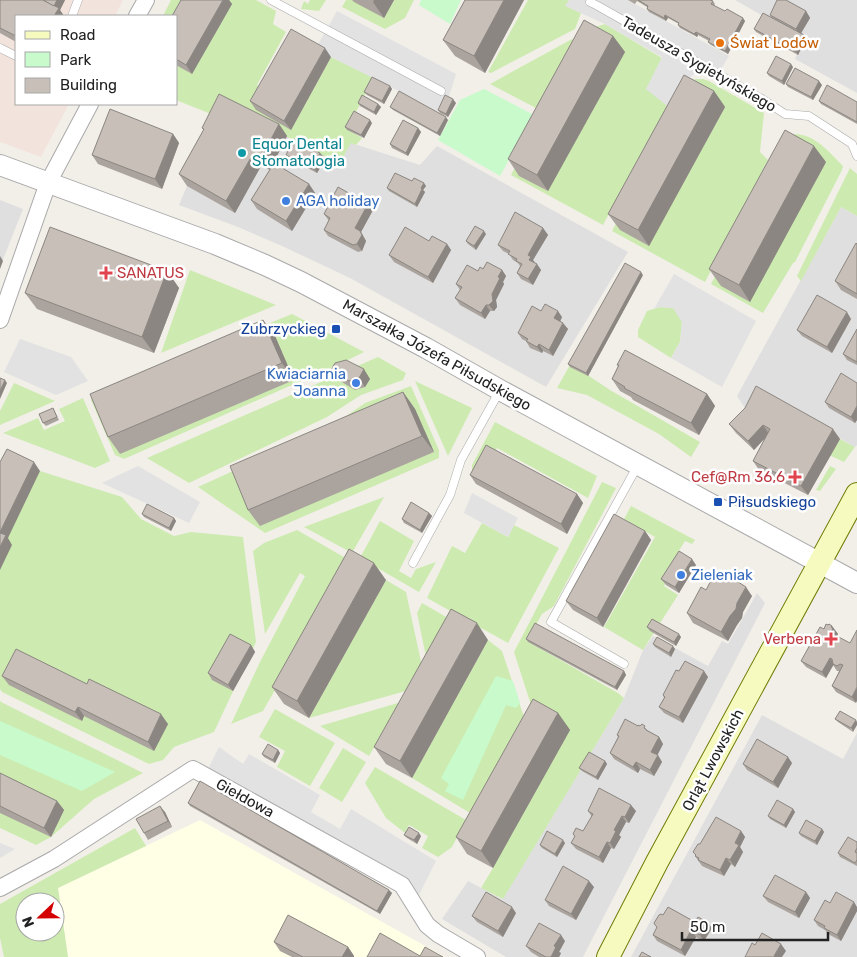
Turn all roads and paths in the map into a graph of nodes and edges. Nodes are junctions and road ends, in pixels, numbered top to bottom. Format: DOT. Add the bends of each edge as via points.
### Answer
graph roads {
  1 [pos="78,0"];
  2 [pos="146,0"];
  3 [pos="271,0"];
  4 [pos="591,0"];
  5 [pos="72,15"];
  6 [pos="138,15"];
  7 [pos="0,48"];
  8 [pos="15,56"];
  9 [pos="441,91"];
  10 [pos="89,105"];
  11 [pos="857,156"];
  12 [pos="0,165"];
  13 [pos="48,183"];
  14 [pos="0,320"];
  15 [pos="500,390"];
  16 [pos="638,465"];
  17 [pos="857,494"];
  18 [pos="413,563"];
  19 [pos="819,563"];
  20 [pos="857,583"];
  21 [pos="624,664"];
  22 [pos="0,888"];
  23 [pos="477,957"];
  24 [pos="608,957"];
  1 -- 5 [label="lane"];
  2 -- 6 [label="street"];
  3 -- 9 [label="lane"];
  4 -- 11 [label="lane, Tadeusza Sygietyńskiego" via="785,114 809,116 852,144"];
  7 -- 8 [label="lane"];
  10 -- 13 [label="street"];
  12 -- 13 [label="street, Marszałka Józefa Piłsudskiego"];
  13 -- 14 [label="street"];
  13 -- 15 [label="street, Marszałka Józefa Piłsudskiego" via="265,265"];
  15 -- 16 [label="street, Marszałka Józefa Piłsudskiego"];
  15 -- 18 [label="lane" via="461,460 450,495"];
  16 -- 19 [label="street, Marszałka Józefa Piłsudskiego"];
  16 -- 21 [label="lane" via="551,622"];
  17 -- 19 [label="main road, Orląt Lwowskich"];
  19 -- 20 [label="street, Marszałka Józefa Piłsudskiego"];
  19 -- 24 [label="main road, Orląt Lwowskich"];
  22 -- 23 [label="street, Giełdowa" via="54,859 194,769 402,885 427,925"];
}
